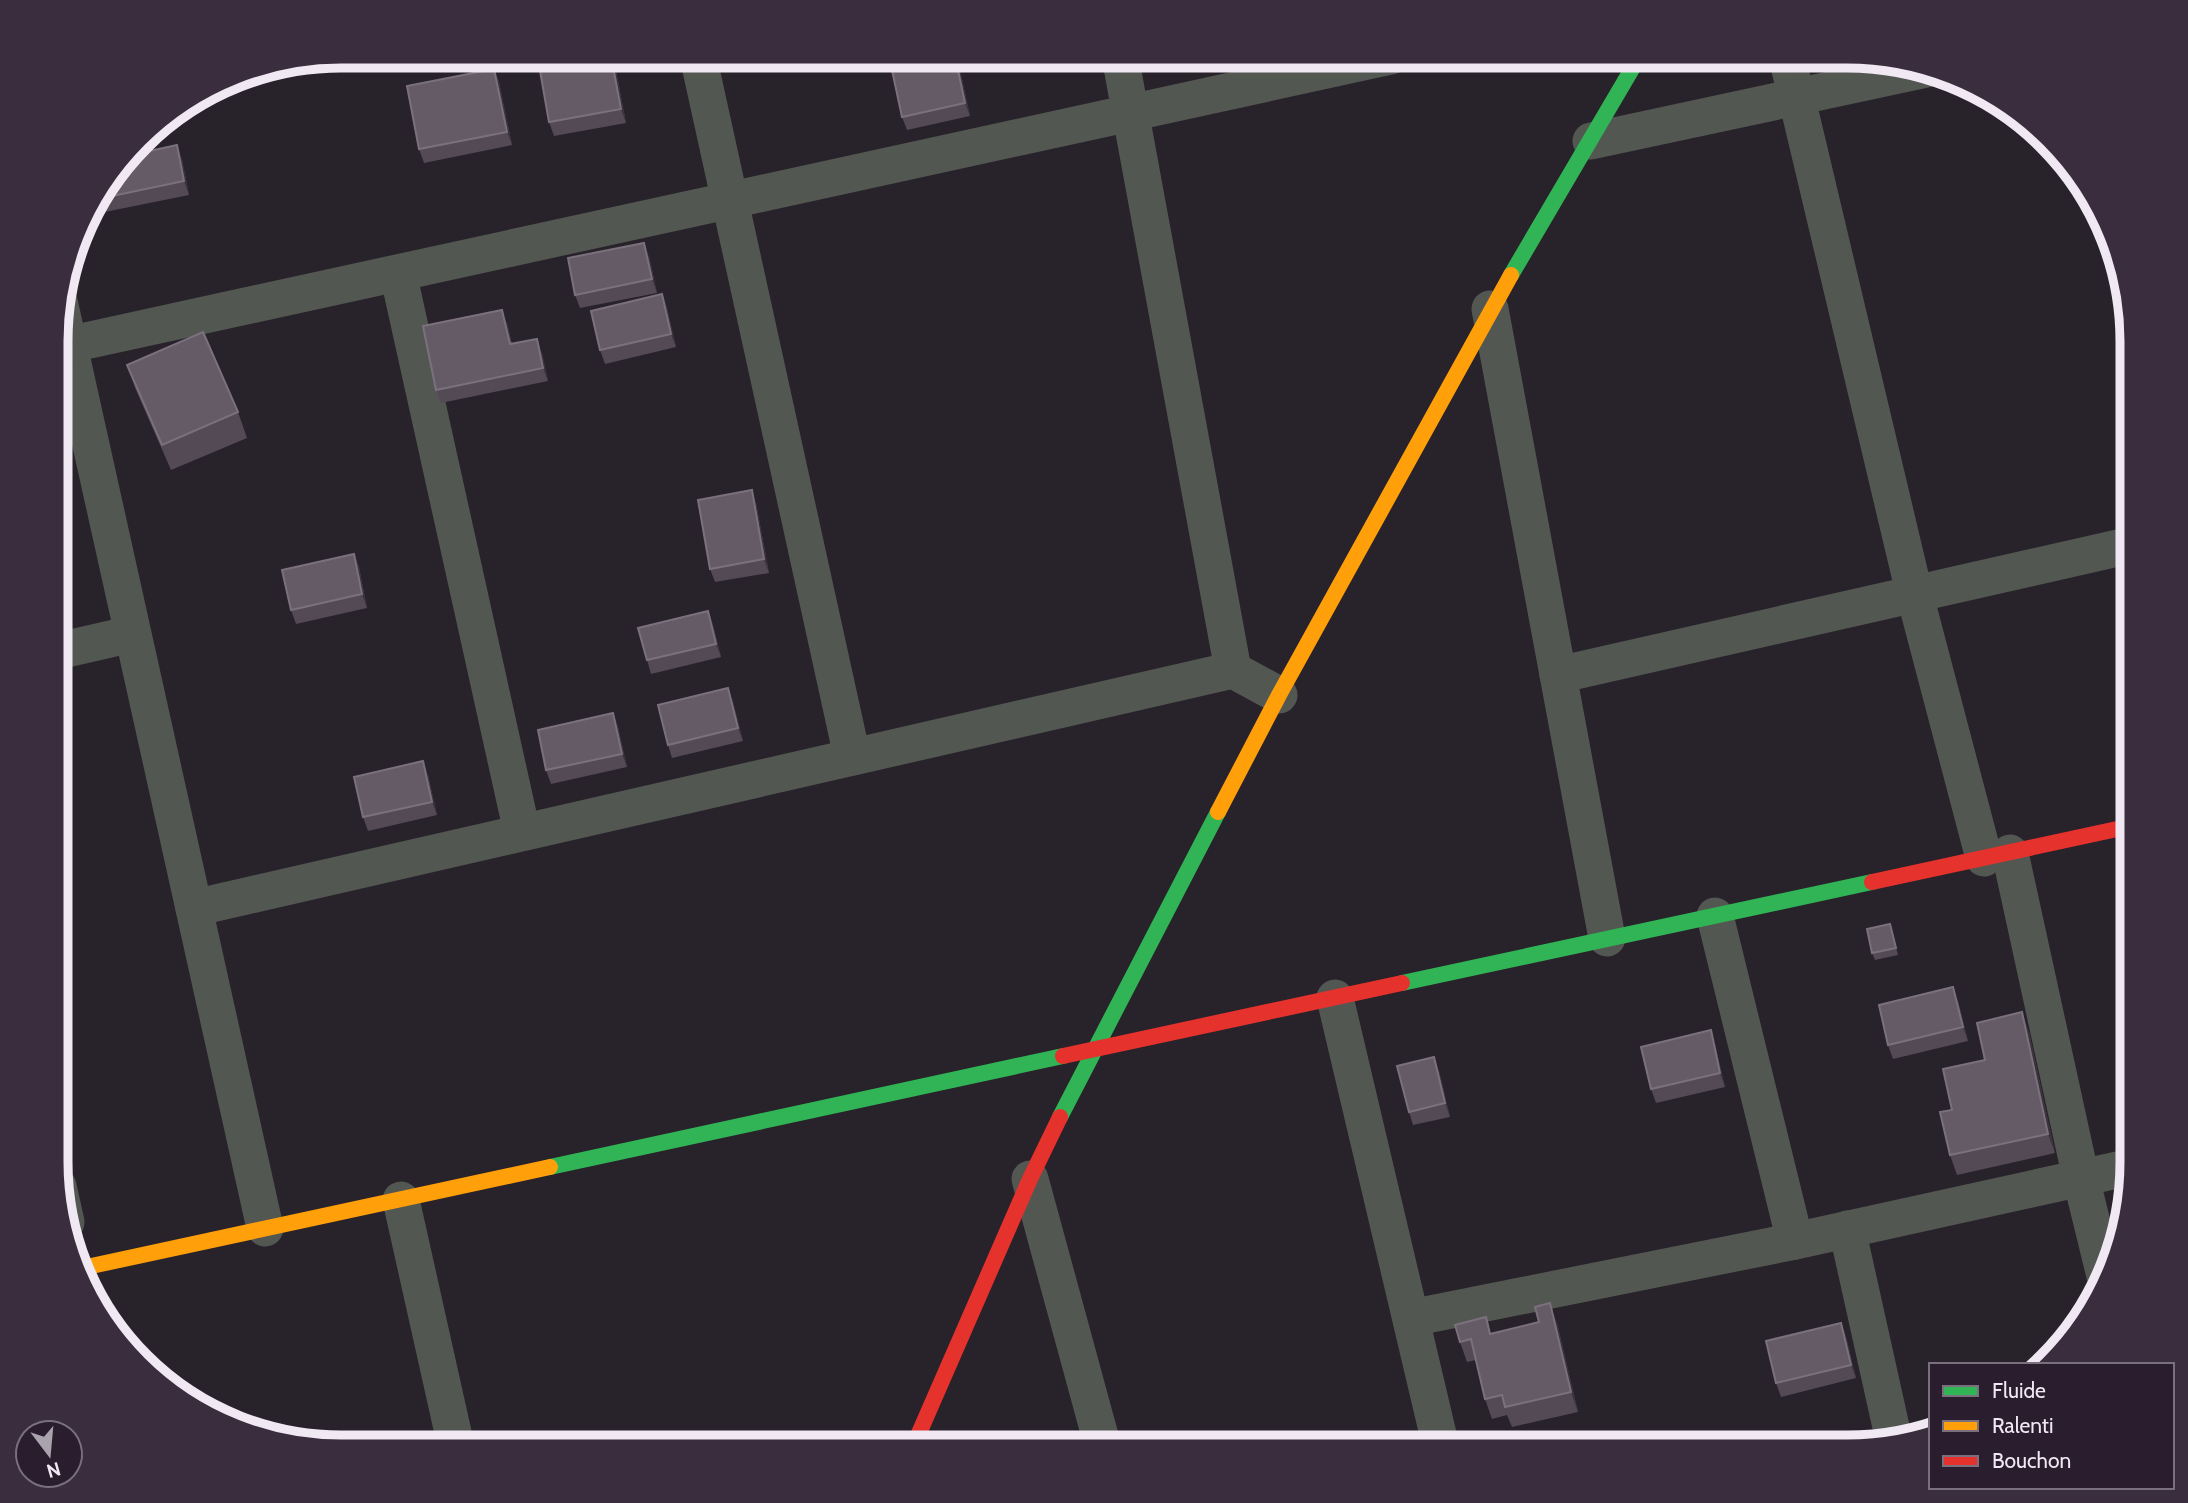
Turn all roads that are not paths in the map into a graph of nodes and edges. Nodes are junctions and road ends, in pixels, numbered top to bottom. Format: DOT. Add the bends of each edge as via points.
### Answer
graph roads {
  1 [pos="701,68"];
  2 [pos="1123,68"];
  3 [pos="1334,68"];
  4 [pos="1633,68"];
  5 [pos="1790,68"];
  6 [pos="1901,74"];
  7 [pos="1796,96"];
  8 [pos="1132,111"];
  9 [pos="1591,141"];
  10 [pos="729,202"];
  11 [pos="398,273"];
  12 [pos="1490,309"];
  13 [pos="68,345"];
  14 [pos="68,367"];
  15 [pos="2120,547"];
  16 [pos="1914,592"];
  17 [pos="132,634"];
  18 [pos="68,649"];
  19 [pos="1233,670"];
  20 [pos="1558,675"];
  21 [pos="1279,695"];
  22 [pos="852,756"];
  23 [pos="2120,828"];
  24 [pos="522,832"];
  25 [pos="1997,855"];
  26 [pos="194,908"];
  27 [pos="1715,916"];
  28 [pos="1607,938"];
  29 [pos="1335,998"];
  30 [pos="1093,1050"];
  31 [pos="2120,1170"];
  32 [pos="2081,1178"];
  33 [pos="1030,1179"];
  34 [pos="401,1200"];
  35 [pos="265,1228"];
  36 [pos="1847,1229"];
  37 [pos="1795,1241"];
  38 [pos="2101,1260"];
  39 [pos="89,1266"];
  40 [pos="1411,1318"];
  41 [pos="1892,1430"];
  42 [pos="454,1435"];
  43 [pos="918,1435"];
  44 [pos="1100,1435"];
  45 [pos="1438,1435"];
  1 -- 10 [label="street"];
  2 -- 8 [label="street"];
  3 -- 8 [label="street"];
  4 -- 9 [label="street"];
  5 -- 7 [label="street"];
  6 -- 7 [label="street"];
  7 -- 9 [label="street"];
  7 -- 16 [label="street"];
  8 -- 10 [label="street"];
  8 -- 19 [label="street"];
  9 -- 12 [label="street"];
  10 -- 11 [label="street"];
  10 -- 22 [label="street"];
  11 -- 13 [label="street"];
  11 -- 24 [label="street"];
  12 -- 20 [label="street"];
  12 -- 21 [label="street"];
  14 -- 17 [label="street"];
  15 -- 16 [label="street"];
  16 -- 20 [label="street"];
  16 -- 25 [label="street"];
  17 -- 18 [label="street"];
  17 -- 26 [label="street"];
  19 -- 21 [label="street"];
  19 -- 22 [label="street"];
  20 -- 28 [label="street"];
  21 -- 30 [label="street"];
  22 -- 24 [label="street"];
  23 -- 25 [label="street"];
  24 -- 26 [label="street"];
  25 -- 27 [label="street"];
  25 -- 32 [label="street"];
  26 -- 35 [label="street"];
  27 -- 28 [label="street"];
  27 -- 37 [label="street"];
  28 -- 29 [label="street"];
  29 -- 30 [label="street"];
  29 -- 40 [label="street"];
  30 -- 33 [label="street"];
  30 -- 34 [label="street"];
  31 -- 32 [label="street"];
  32 -- 36 [label="street"];
  32 -- 38 [label="street"];
  33 -- 43 [label="street"];
  33 -- 44 [label="street"];
  34 -- 35 [label="street"];
  34 -- 42 [label="street"];
  35 -- 39 [label="street"];
  36 -- 37 [label="street"];
  36 -- 41 [label="street"];
  37 -- 40 [label="street"];
  40 -- 45 [label="street"];
}
